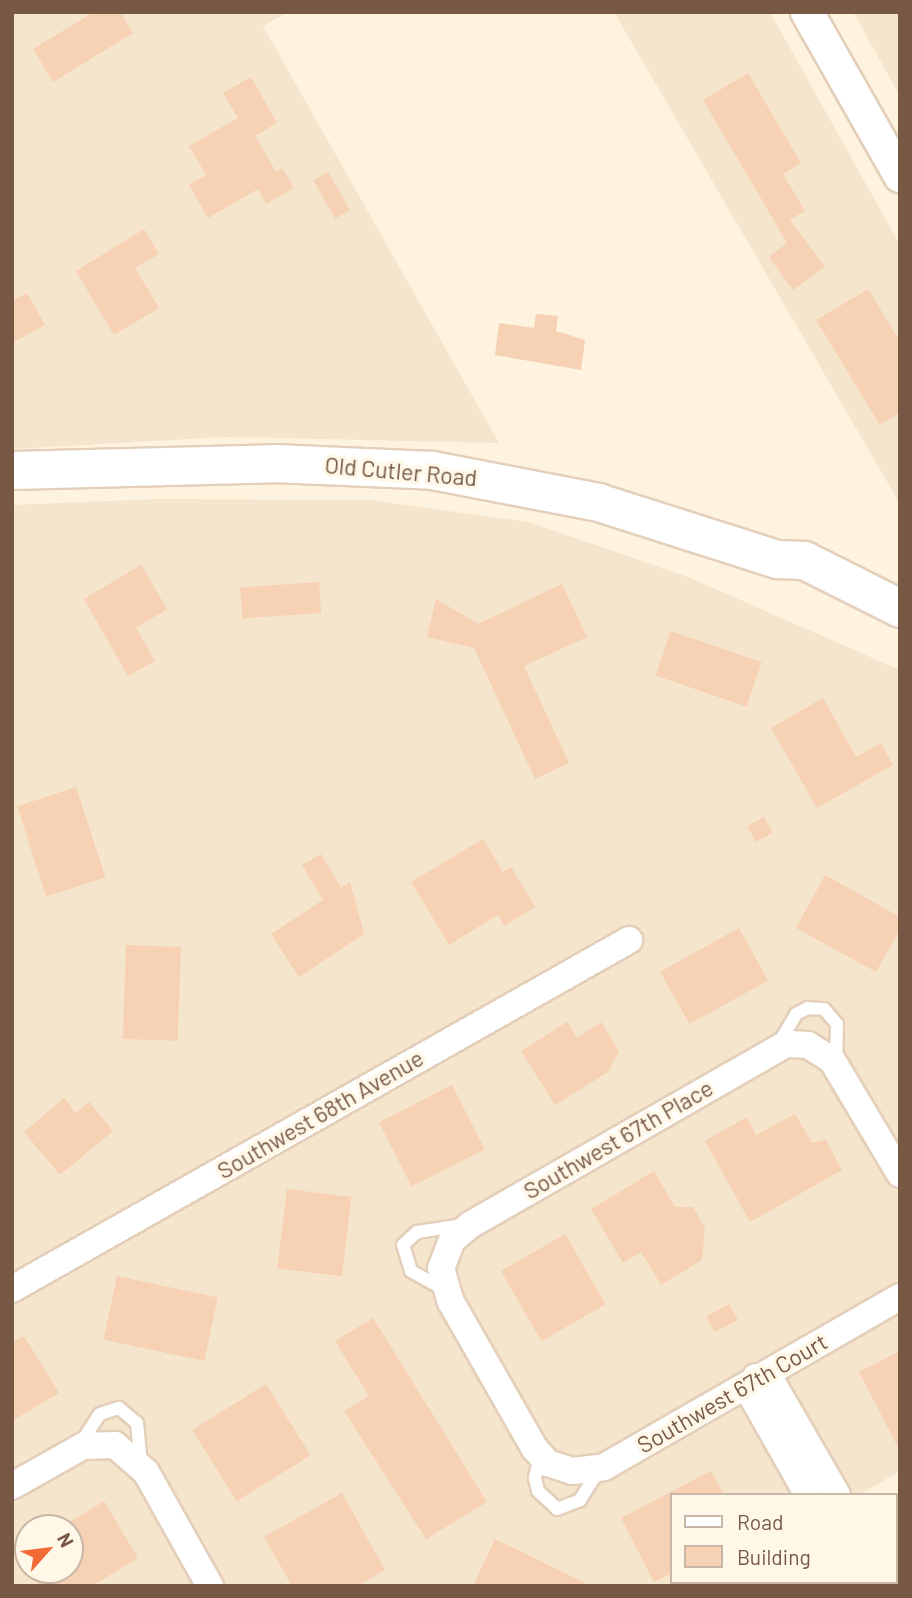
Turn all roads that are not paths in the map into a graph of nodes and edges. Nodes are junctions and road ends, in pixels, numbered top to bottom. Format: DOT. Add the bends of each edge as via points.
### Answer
graph roads {
  1 [pos="807,12"];
  2 [pos="900,176"];
  3 [pos="12,470"];
  4 [pos="778,559"];
  5 [pos="900,608"];
  6 [pos="900,631"];
  7 [pos="629,940"];
  8 [pos="777,1047"];
  9 [pos="836,1065"];
  10 [pos="900,1174"];
  11 [pos="470,1225"];
  12 [pos="12,1289"];
  13 [pos="445,1290"];
  14 [pos="900,1297"];
  15 [pos="756,1377"];
  16 [pos="78,1448"];
  17 [pos="549,1462"];
  18 [pos="141,1465"];
  19 [pos="599,1469"];
  20 [pos="12,1486"];
  21 [pos="807,1493"];
  22 [pos="836,1493"];
  23 [pos="210,1586"];
  1 -- 2 [label="street"];
  3 -- 4 [label="main road, Old Cutler Road" via="274,463 432,470 598,502"];
  4 -- 5 [label="main road" via="804,560"];
  4 -- 6 [label="main road" via="795,577"];
  7 -- 12 [label="street, Southwest 68th Avenue"];
  8 -- 9 [label="street, Southwest 67th Place" via="808,1045 824,1052"];
  8 -- 9 [label="lane" via="796,1014 808,1008 824,1009 837,1024"];
  8 -- 11 [label="street, Southwest 67th Place"];
  9 -- 10 [label="street"];
  11 -- 13 [label="street, Southwest 67th Place" via="452,1240 443,1258"];
  11 -- 13 [label="lane" via="428,1228 409,1236 403,1245 411,1271"];
  13 -- 17 [label="street"];
  14 -- 15 [label="street, Southwest 67th Court"];
  15 -- 19 [label="street, Southwest 67th Court"];
  15 -- 21 [label="street" via="752,1396"];
  15 -- 22 [label="street" via="773,1384"];
  16 -- 18 [label="street" via="94,1443 115,1446"];
  16 -- 18 [label="lane" via="100,1414 119,1408 137,1423"];
  16 -- 20 [label="street"];
  17 -- 19 [label="street"];
  17 -- 19 [label="lane" via="535,1478 538,1491 556,1509 580,1500"];
  18 -- 23 [label="street"];
}
